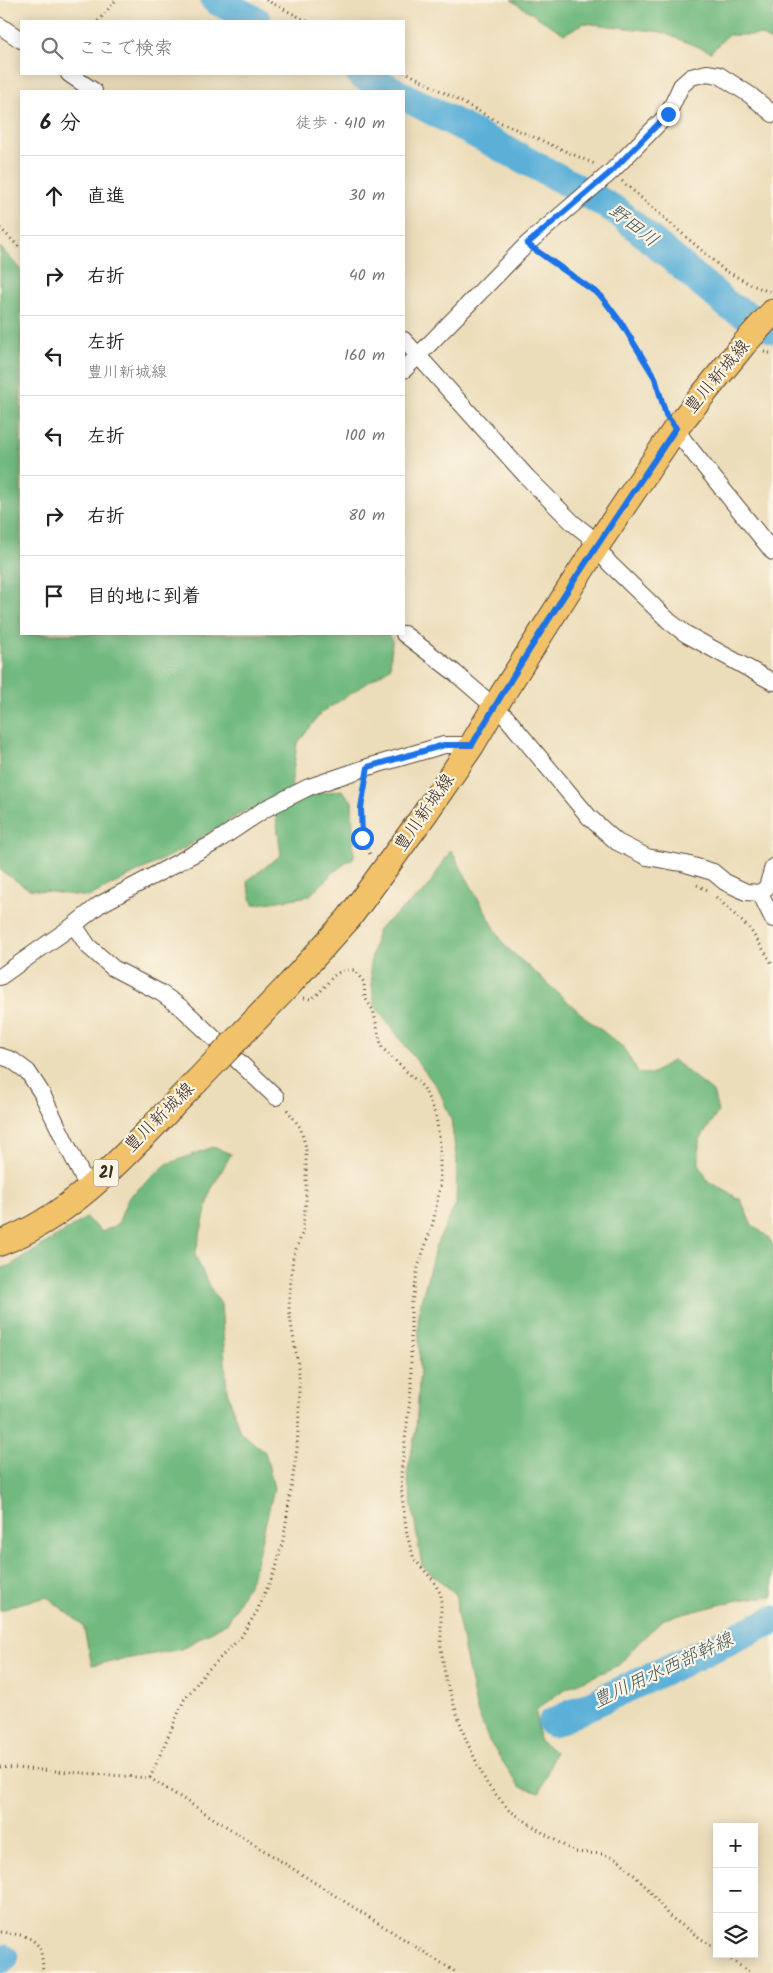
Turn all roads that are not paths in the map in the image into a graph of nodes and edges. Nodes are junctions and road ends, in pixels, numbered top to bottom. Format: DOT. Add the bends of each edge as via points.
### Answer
graph roads {
  1 [pos="0,26"];
  2 [pos="20,39"];
  3 [pos="70,75"];
  4 [pos="93,90"];
  5 [pos="773,114"];
  6 [pos="773,312"];
  7 [pos="405,341"];
  8 [pos="418,356"];
  9 [pos="405,369"];
  10 [pos="676,428"];
  11 [pos="596,547"];
  12 [pos="773,552"];
  13 [pos="405,635"];
  14 [pos="773,682"];
  15 [pos="495,706"];
  16 [pos="472,745"];
  17 [pos="773,867"];
  18 [pos="760,893"];
  19 [pos="773,920"];
  20 [pos="74,925"];
  21 [pos="0,977"];
  22 [pos="0,1056"];
  23 [pos="276,1097"];
  24 [pos="89,1190"];
  25 [pos="0,1243"];
  1 -- 2 [label="street"];
  3 -- 4 [label="street"];
  5 -- 8 [label="street" via="750,94 719,75 707,72 691,77 681,86 668,114 606,176 527,244"];
  6 -- 10 [label="main road, 豊川新城線 / 21"];
  7 -- 8 [label="street"];
  8 -- 9 [label="street"];
  8 -- 11 [label="street" via="527,477 588,534"];
  10 -- 11 [label="main road, 豊川新城線 / 21"];
  10 -- 12 [label="street"];
  11 -- 14 [label="street" via="608,563 670,622"];
  11 -- 15 [label="main road, 豊川新城線 / 21"];
  13 -- 15 [label="street"];
  15 -- 16 [label="main road, 豊川新城線 / 21"];
  15 -- 18 [label="street" via="590,817 617,842 647,857 713,872 746,892"];
  16 -- 20 [label="street" via="444,745 309,786 265,809 214,843 99,905"];
  16 -- 24 [label="main road, 豊川新城線 / 21, bridge" via="349,918 288,986"];
  17 -- 18 [label="street" via="767,887"];
  18 -- 19 [label="street"];
  20 -- 21 [label="street"];
  20 -- 23 [label="street" via="88,946 113,968 182,1008"];
  22 -- 24 [label="street" via="28,1072"];
  24 -- 25 [label="main road, 豊川新城線 / 21" via="22,1235"];
}
